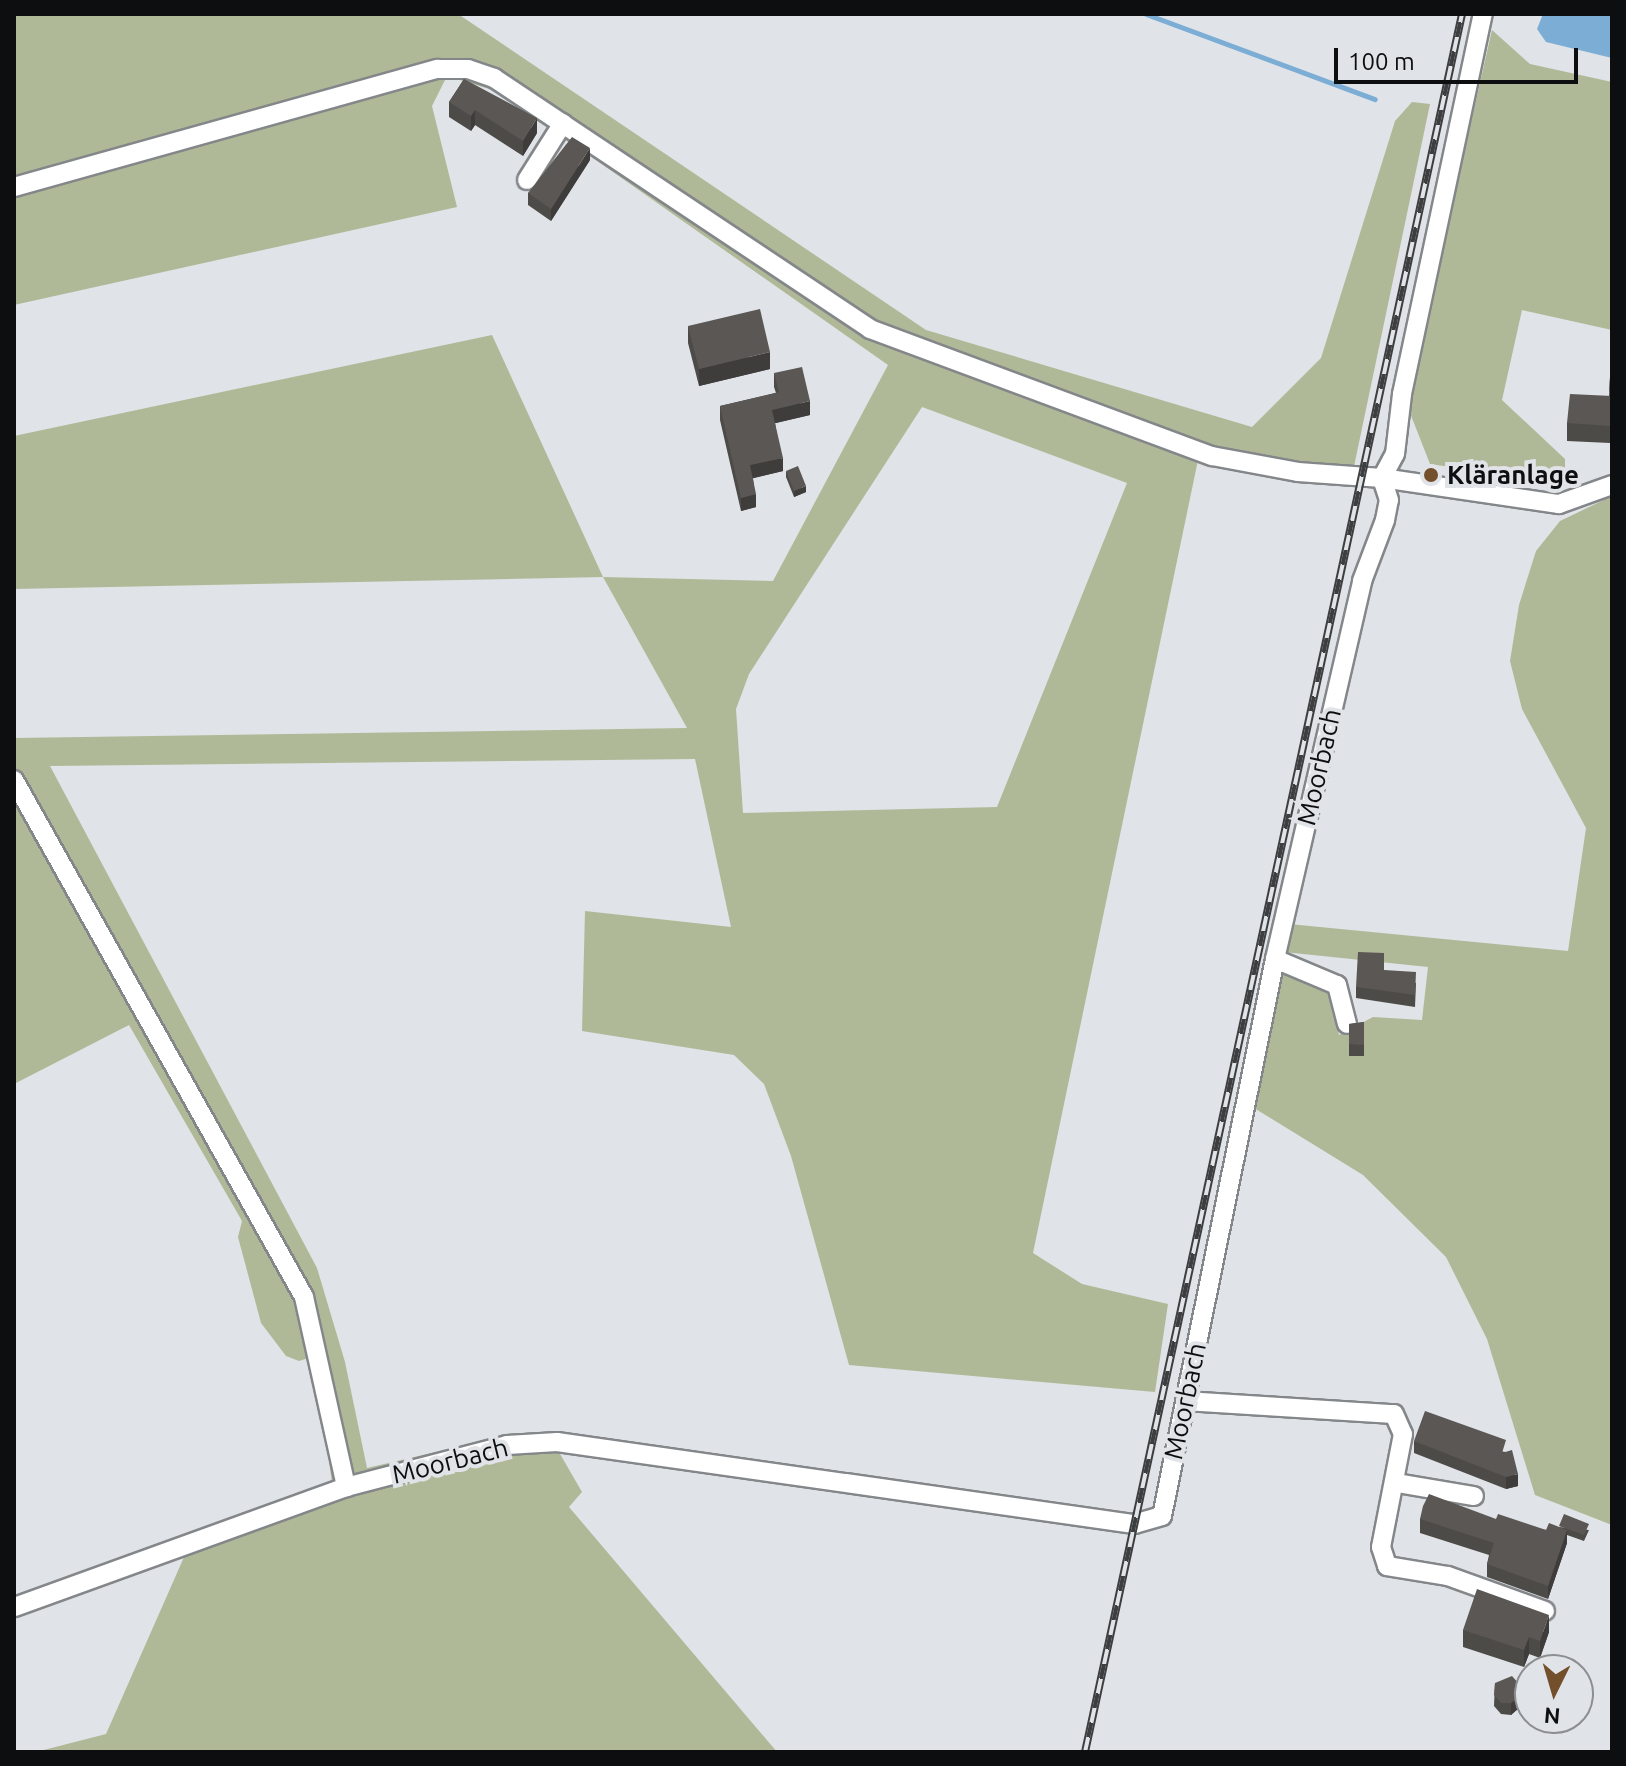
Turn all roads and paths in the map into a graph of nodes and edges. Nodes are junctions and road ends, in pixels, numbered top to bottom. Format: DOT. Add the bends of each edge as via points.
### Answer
graph roads {
  1 [pos="1483,14"];
  2 [pos="563,123"];
  3 [pos="527,180"];
  4 [pos="14,187"];
  5 [pos="1382,478"];
  6 [pos="1612,485"];
  7 [pos="14,780"];
  8 [pos="1275,959"];
  9 [pos="1347,1024"];
  10 [pos="1185,1401"];
  11 [pos="1397,1483"];
  12 [pos="346,1487"];
  13 [pos="1474,1496"];
  14 [pos="14,1607"];
  15 [pos="1545,1611"];
  1 -- 5 [label="street" via="1402,394 1395,454"];
  2 -- 3 [label="street"];
  2 -- 4 [label="street" via="494,78 468,69 438,69"];
  2 -- 5 [label="street" via="870,329 1212,456 1298,472"];
  5 -- 6 [label="street" via="1559,504"];
  5 -- 8 [label="street, Moorbach" via="1389,500 1385,520 1362,581"];
  7 -- 12 [label="street" via="304,1297"];
  8 -- 9 [label="street" via="1337,985"];
  8 -- 10 [label="street, Moorbach"];
  10 -- 11 [label="street" via="1394,1414 1403,1434"];
  10 -- 12 [label="street, Moorbach" via="1168,1504 1162,1516 1134,1524 557,1442 507,1445"];
  11 -- 13 [label="street"];
  11 -- 15 [label="street" via="1381,1547 1387,1566 1448,1576"];
  12 -- 14 [label="street, Moorbach"];
}
